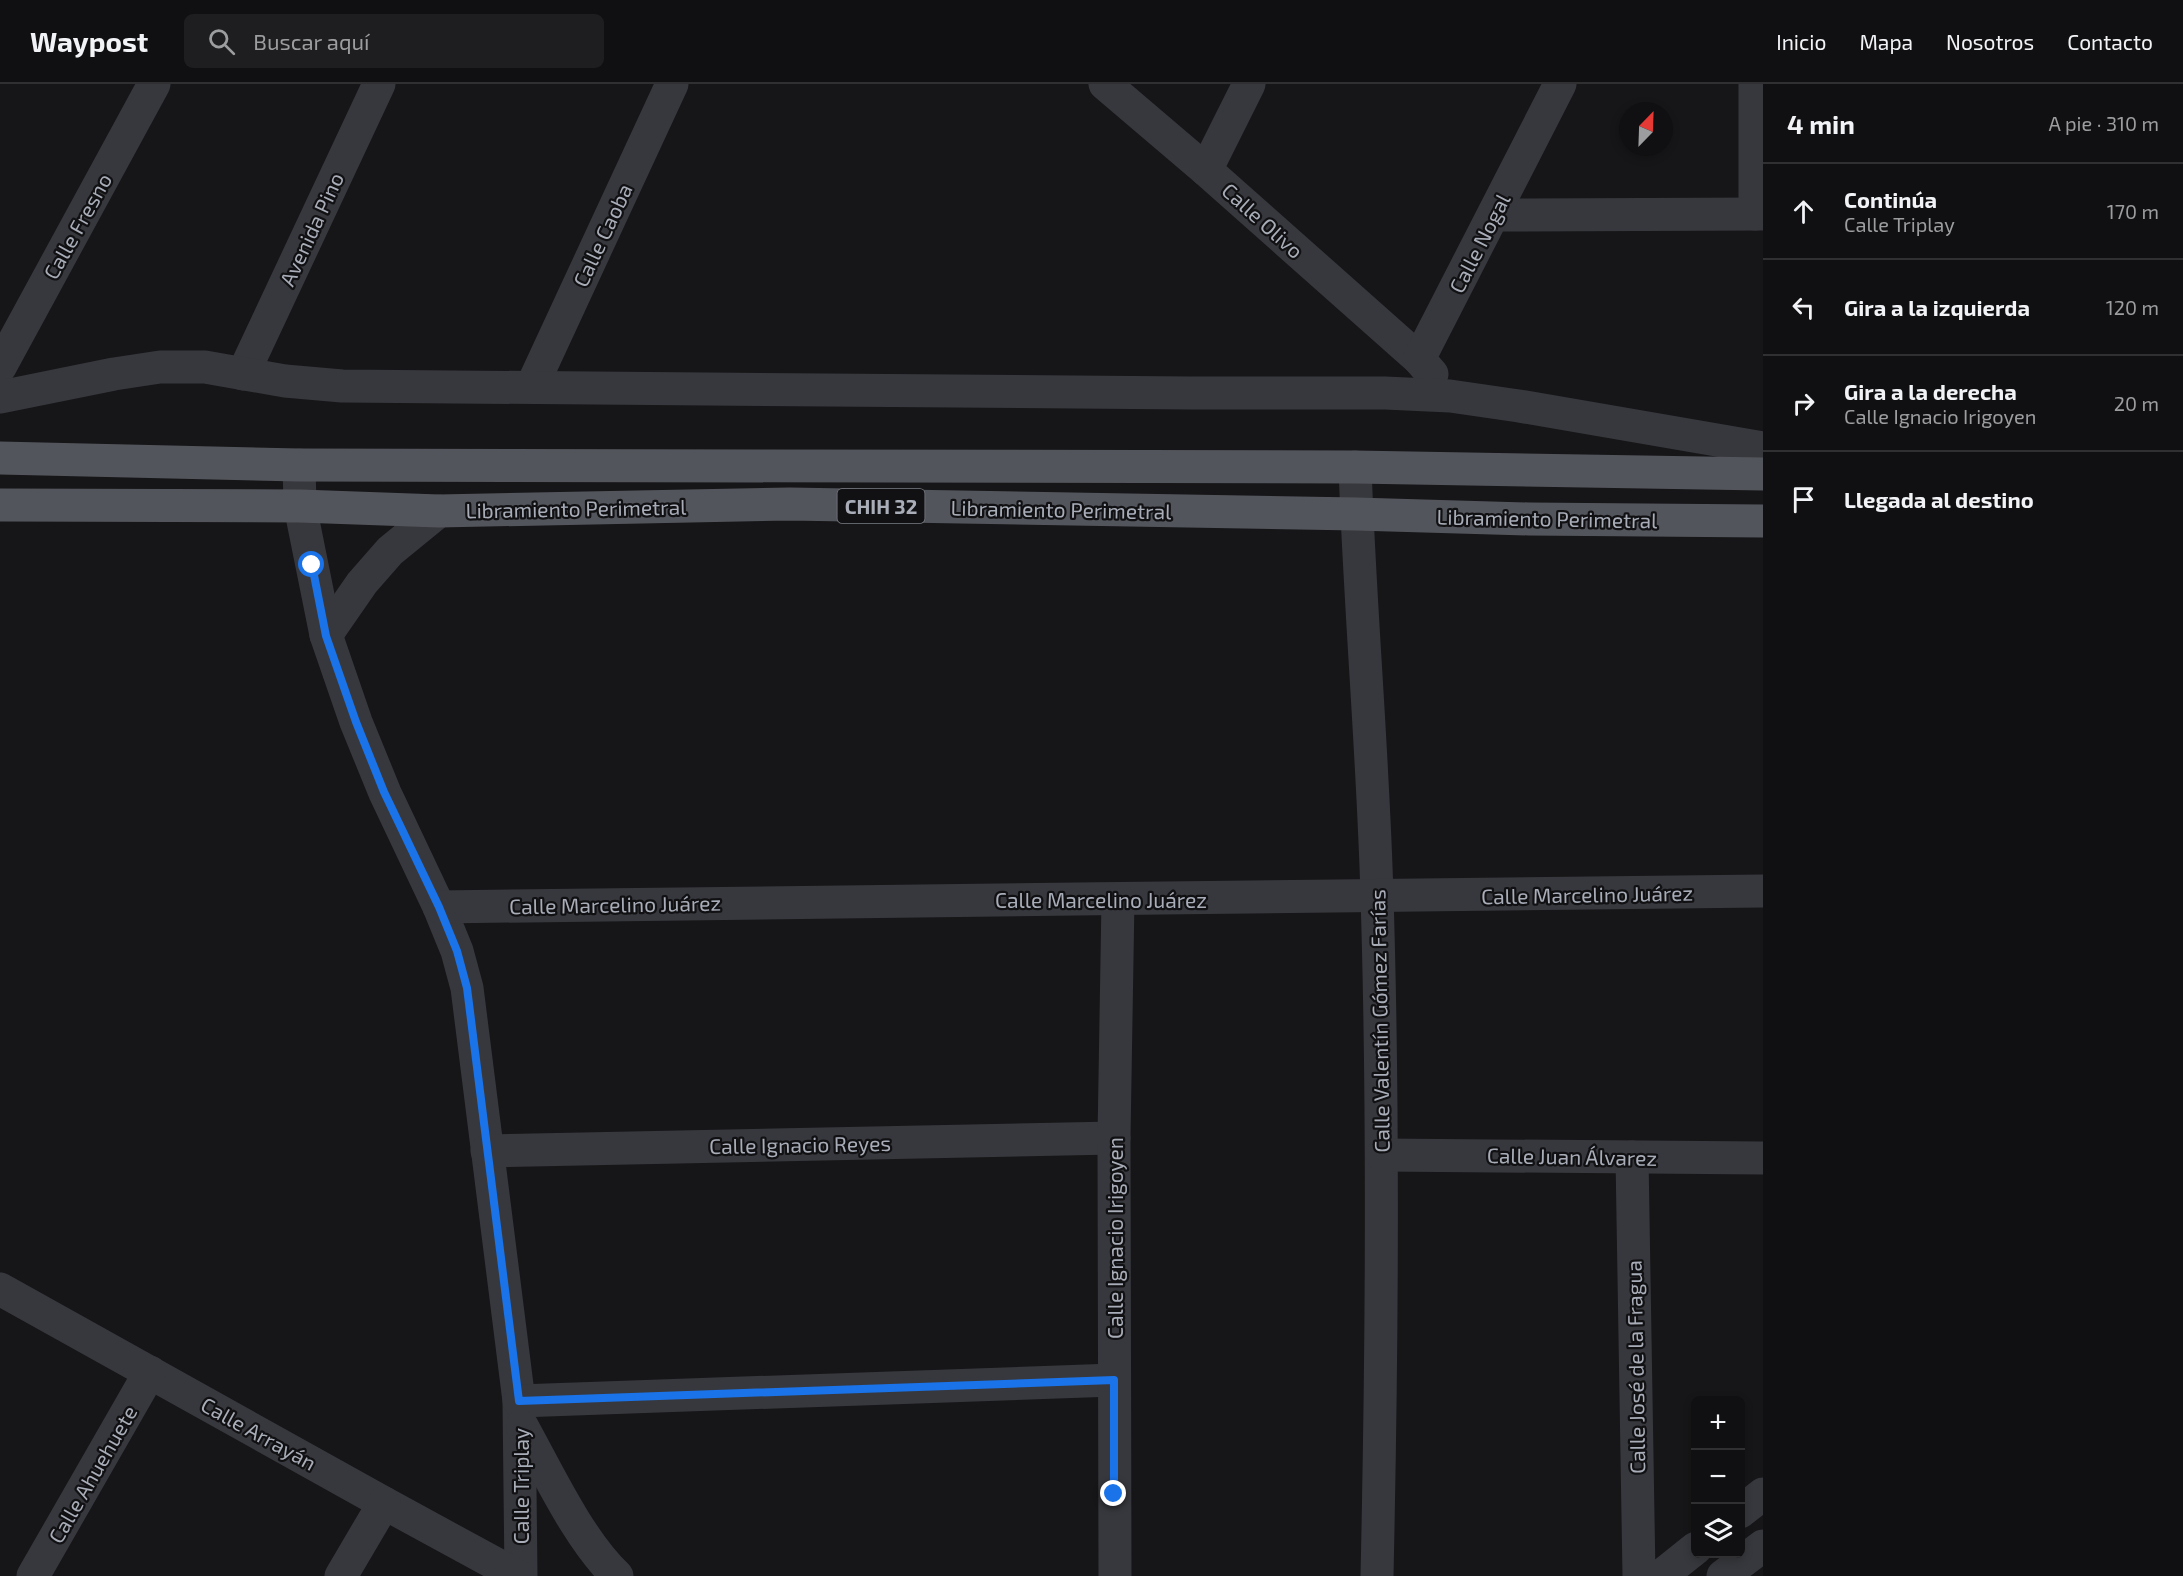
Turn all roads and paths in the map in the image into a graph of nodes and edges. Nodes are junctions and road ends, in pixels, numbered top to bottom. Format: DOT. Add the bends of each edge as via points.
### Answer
graph roads {
  1 [pos="154,84"];
  2 [pos="379,84"];
  3 [pos="672,84"];
  4 [pos="1105,84"];
  5 [pos="1249,84"];
  6 [pos="1560,84"];
  7 [pos="1755,84"];
  8 [pos="1206,170"];
  9 [pos="1759,214"];
  10 [pos="1494,215"];
  11 [pos="1419,359"];
  12 [pos="0,367"];
  13 [pos="243,374"];
  14 [pos="532,386"];
  15 [pos="1450,396"];
  16 [pos="0,398"];
  17 [pos="1763,448"];
  18 [pos="5,459"];
  19 [pos="299,465"];
  20 [pos="1355,467"];
  21 [pos="1763,474"];
  22 [pos="0,505"];
  23 [pos="300,506"];
  24 [pos="439,511"];
  25 [pos="1356,514"];
  26 [pos="1763,521"];
  27 [pos="326,636"];
  28 [pos="1763,891"];
  29 [pos="1377,896"];
  30 [pos="1118,899"];
  31 [pos="439,907"];
  32 [pos="1114,1138"];
  33 [pos="487,1151"];
  34 [pos="1382,1155"];
  35 [pos="1632,1157"];
  36 [pos="1763,1158"];
  37 [pos="0,1289"];
  38 [pos="150,1372"];
  39 [pos="1114,1380"];
  40 [pos="520,1413"];
  41 [pos="1763,1494"];
  42 [pos="384,1503"];
  43 [pos="1745,1508"];
  44 [pos="1763,1546"];
  45 [pos="1691,1551"];
  46 [pos="33,1576"];
  47 [pos="341,1576"];
  48 [pos="519,1576"];
  49 [pos="617,1576"];
  50 [pos="1115,1576"];
  51 [pos="1377,1576"];
  52 [pos="1639,1576"];
  53 [pos="1661,1576"];
  54 [pos="1723,1576"];
  1 -- 12 [label="street, Calle Fresno"];
  2 -- 13 [label="street, Avenida Pino"];
  3 -- 14 [label="street, Calle Caoba"];
  4 -- 8 [label="street, Calle Olivo"];
  5 -- 8 [label="street"];
  6 -- 10 [label="street, Calle Nogal"];
  7 -- 9 [label="street"];
  8 -- 11 [label="street, Calle Olivo"];
  9 -- 10 [label="street"];
  10 -- 11 [label="street, Calle Nogal"];
  11 -- 15 [label="street"];
  13 -- 14 [label="street" via="342,386"];
  13 -- 16 [label="street" via="205,367 160,367"];
  14 -- 15 [label="street"];
  15 -- 17 [label="street"];
  18 -- 19 [label="main road, Libramiento Perimetral / CHIH 32"];
  19 -- 20 [label="main road, Libramiento Perimetral / CHIH 32"];
  19 -- 23 [label="street, Calle Triplay"];
  20 -- 21 [label="main road, Libramiento Perimetral / CHIH 32"];
  20 -- 25 [label="street, Calle Valentín Gómez Farías"];
  22 -- 23 [label="main road, Libramiento Perimetral / CHIH 32"];
  23 -- 24 [label="main road, Libramiento Perimetral / CHIH 32"];
  23 -- 27 [label="street, Calle Triplay"];
  24 -- 25 [label="main road, Libramiento Perimetral / CHIH 32" via="790,504"];
  24 -- 27 [label="street" via="390,551 362,583"];
  25 -- 26 [label="main road, Libramiento Perimetral / CHIH 32"];
  25 -- 29 [label="street, Calle Valentín Gómez Farías"];
  27 -- 31 [label="street, Calle Triplay" via="384,792"];
  28 -- 29 [label="street, Calle Marcelino Juárez"];
  29 -- 30 [label="street, Calle Marcelino Juárez"];
  29 -- 34 [label="street, Calle Valentín Gómez Farías"];
  30 -- 31 [label="street, Calle Marcelino Juárez"];
  30 -- 32 [label="street, Calle Ignacio Irigoyen"];
  31 -- 33 [label="street, Calle Triplay" via="467,988"];
  32 -- 33 [label="street, Calle Ignacio Reyes"];
  32 -- 39 [label="street, Calle Ignacio Irigoyen"];
  33 -- 40 [label="street, Calle Triplay"];
  34 -- 35 [label="street, Calle Juan Álvarez"];
  34 -- 51 [label="street, Calle Valentín Gómez Farías"];
  35 -- 36 [label="street, Calle Juan Álvarez"];
  35 -- 52 [label="street, Calle José de la Fragua"];
  37 -- 38 [label="street, Calle Arrayán"];
  38 -- 42 [label="street, Calle Arrayán"];
  38 -- 46 [label="street, Calle Ahuehuete"];
  39 -- 40 [label="street"];
  39 -- 50 [label="street, Calle Ignacio Irigoyen"];
  40 -- 48 [label="street, Calle Triplay"];
  40 -- 49 [label="street" via="582,1532"];
  41 -- 43 [label="street"];
  42 -- 47 [label="street"];
  42 -- 48 [label="street, Calle Arrayán"];
  44 -- 54 [label="street"];
  45 -- 53 [label="street"];
}
